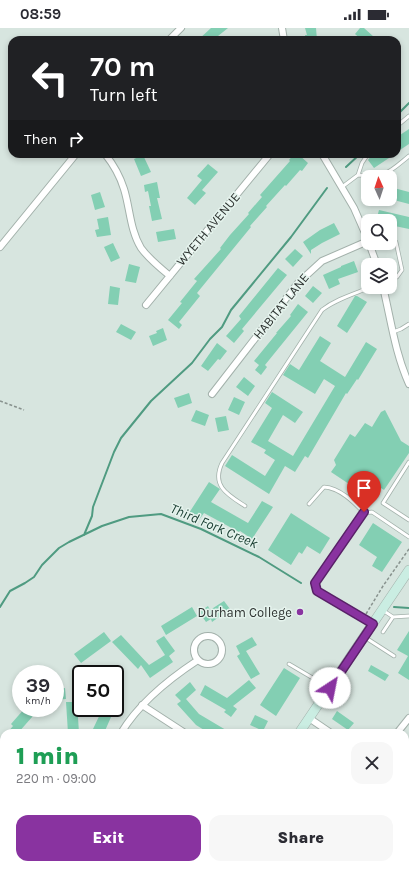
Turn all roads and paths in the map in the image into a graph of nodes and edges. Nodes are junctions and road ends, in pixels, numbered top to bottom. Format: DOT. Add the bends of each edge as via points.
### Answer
graph roads {
  1 [pos="181,28"];
  2 [pos="173,36"];
  3 [pos="409,116"];
  4 [pos="401,123"];
  5 [pos="409,156"];
  6 [pos="73,158"];
  7 [pos="108,158"];
  8 [pos="267,158"];
  9 [pos="324,158"];
  10 [pos="365,158"];
  11 [pos="358,174"];
  12 [pos="342,187"];
  13 [pos="361,224"];
  14 [pos="361,244"];
  15 [pos="0,247"];
  16 [pos="397,247"];
  17 [pos="170,276"];
  18 [pos="397,278"];
  19 [pos="361,291"];
  20 [pos="385,294"];
  21 [pos="146,305"];
  22 [pos="409,324"];
  23 [pos="393,332"];
  24 [pos="409,384"];
  25 [pos="212,394"];
  26 [pos="0,402"];
  27 [pos="24,410"];
  28 [pos="409,462"];
  29 [pos="309,504"];
  30 [pos="245,506"];
  31 [pos="364,512"];
  32 [pos="409,520"];
  33 [pos="409,537"];
  34 [pos="409,549"];
  35 [pos="409,570"];
  36 [pos="382,610"];
  37 [pos="366,614"];
  38 [pos="409,616"];
  39 [pos="393,617"];
  40 [pos="373,624"];
  41 [pos="383,632"];
  42 [pos="364,637"];
  43 [pos="394,656"];
  44 [pos="198,660"];
  45 [pos="289,664"];
  46 [pos="330,688"];
  47 [pos="142,705"];
  48 [pos="309,718"];
  49 [pos="409,718"];
  50 [pos="123,729"];
  51 [pos="179,729"];
  52 [pos="302,729"];
  53 [pos="326,729"];
  54 [pos="400,729"];
  1 -- 2 [label="street"];
  3 -- 4 [label="lane"];
  5 -- 11 [label="lane" via="389,173 372,176"];
  6 -- 15 [label="street"];
  7 -- 17 [label="street" via="122,182 139,244 148,257"];
  8 -- 17 [label="street, WYETH AVENUE"];
  9 -- 12 [label="street"];
  10 -- 11 [label="lane"];
  11 -- 12 [label="lane"];
  12 -- 13 [label="street"];
  14 -- 25 [label="street, HABITAT LANE" via="322,261 298,283"];
  16 -- 18 [label="lane" via="402,270"];
  17 -- 21 [label="street, WYETH AVENUE"];
  19 -- 30 [label="lane" via="341,298 322,310 218,470 217,477 224,492"];
  20 -- 23 [label="street"];
  22 -- 23 [label="lane"];
  23 -- 24 [label="street"];
  26 -- 27 [label="path"];
  28 -- 32 [label="lane" via="383,503"];
  29 -- 31 [label="lane" via="324,486 332,487"];
  31 -- 33 [label="lane" via="372,512"];
  31 -- 40 [label="lane" via="315,583 317,591"];
  34 -- 37 [label="path"];
  35 -- 36 [label="main road"];
  36 -- 39 [label="lane"];
  36 -- 40 [label="main road"];
  38 -- 39 [label="lane"];
  39 -- 41 [label="lane"];
  40 -- 42 [label="main road"];
  42 -- 43 [label="lane"];
  42 -- 46 [label="main road"];
  44 -- 44 [label="street" via="204,663 218,660 222,653 222,646 218,640 212,636 204,636 198,640 194,646"];
  44 -- 47 [label="street"];
  45 -- 46 [label="lane"];
  46 -- 48 [label="main road"];
  47 -- 50 [label="street"];
  47 -- 51 [label="street"];
  48 -- 52 [label="main road"];
  48 -- 53 [label="street"];
  49 -- 54 [label="street"];
}
